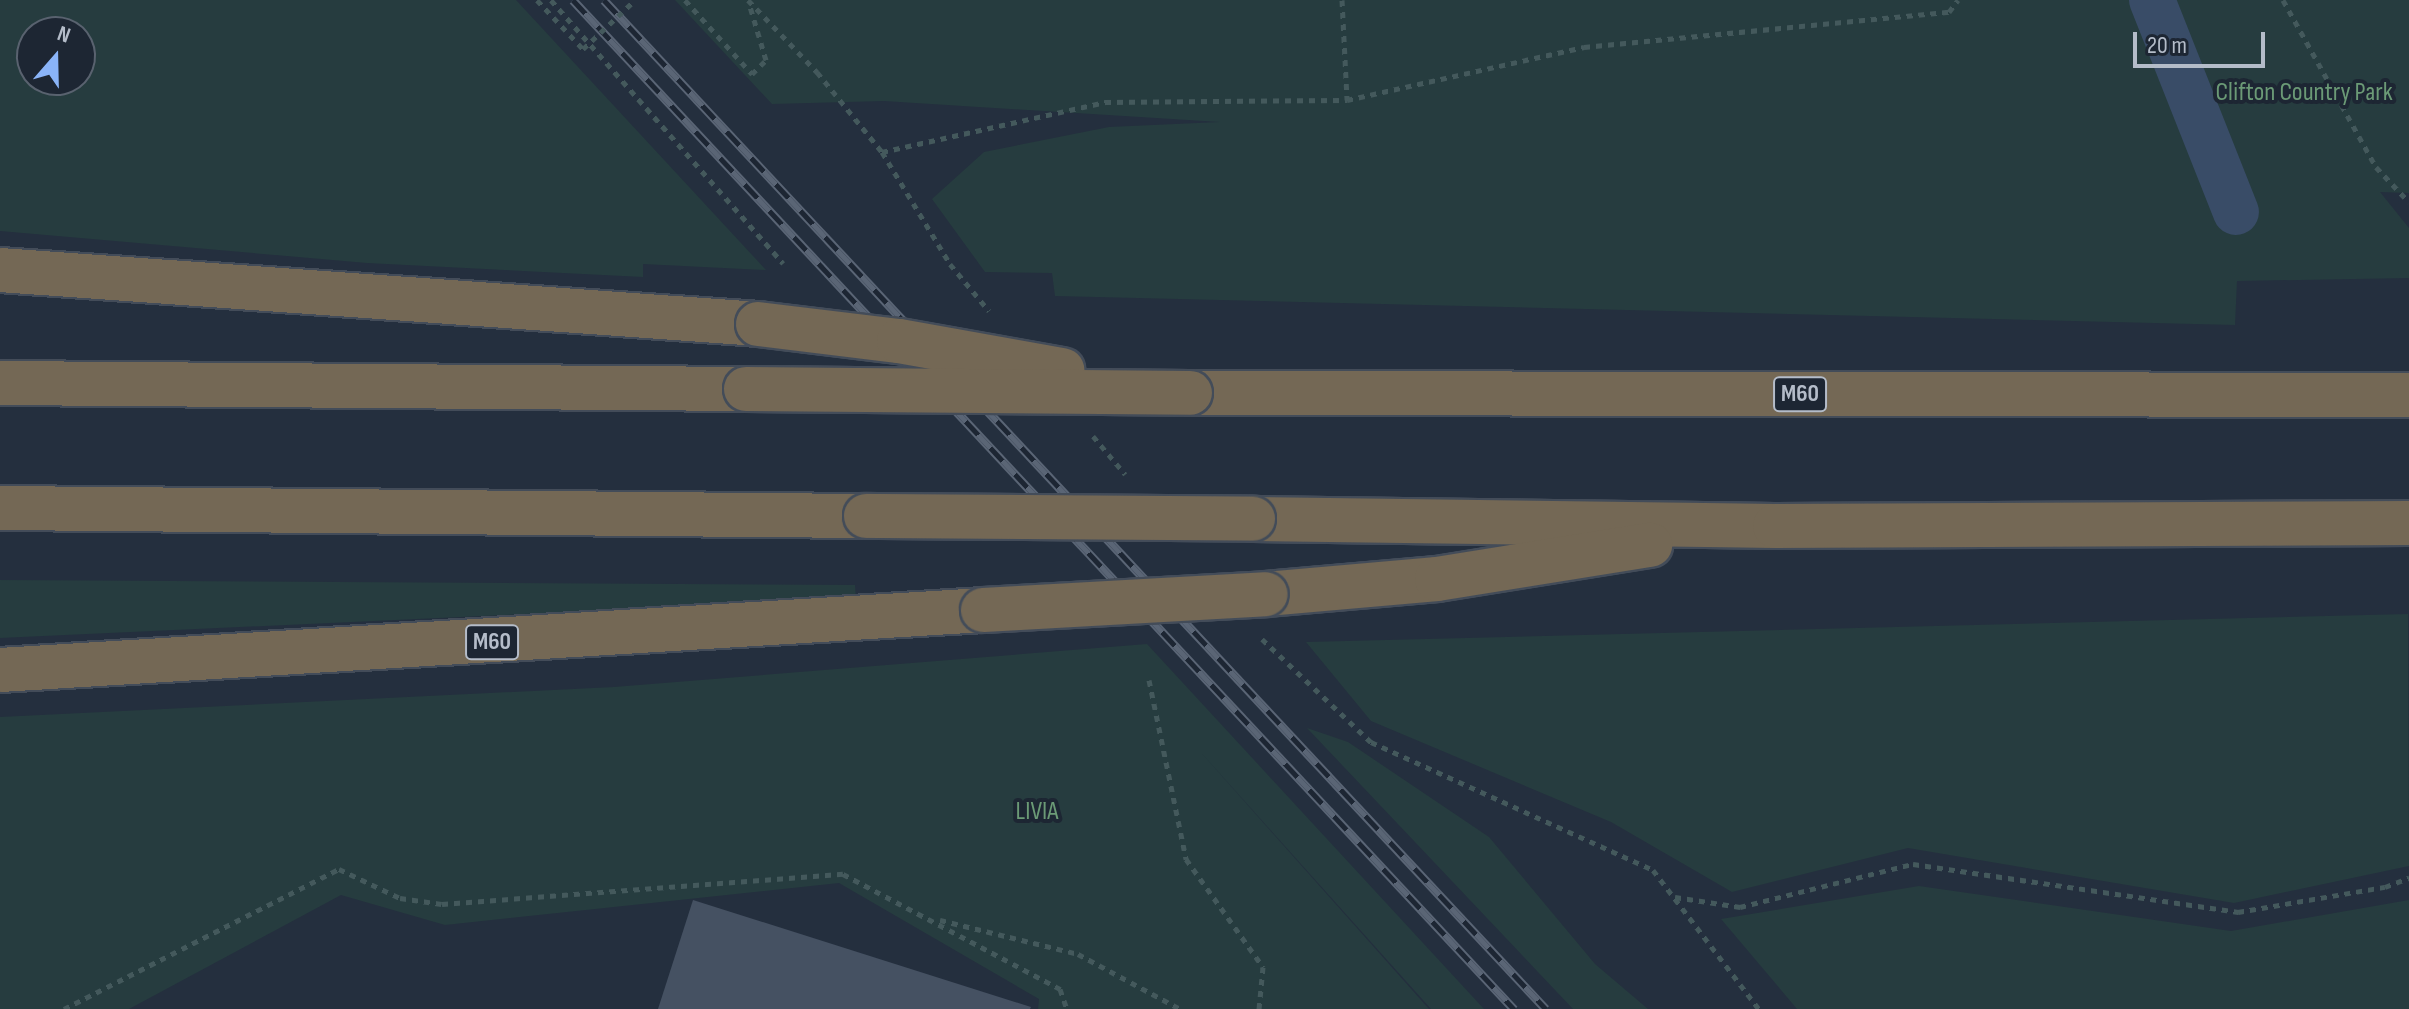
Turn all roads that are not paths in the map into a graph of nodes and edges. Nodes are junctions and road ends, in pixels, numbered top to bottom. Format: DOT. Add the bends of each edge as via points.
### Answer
graph roads {
  1 [pos="0,270"];
  2 [pos="0,383"];
  3 [pos="1190,393"];
  4 [pos="2409,395"];
  5 [pos="0,508"];
  6 [pos="2409,523"];
  7 [pos="1775,526"];
  8 [pos="0,670"];
  1 -- 3 [label="highway, M60, bridge" via="758,324 899,341"];
  2 -- 3 [label="highway, M60, bridge"];
  3 -- 4 [label="highway, M60"];
  5 -- 7 [label="highway, M60, bridge"];
  6 -- 7 [label="highway, M60"];
  7 -- 8 [label="highway, M60, bridge" via="1437,579 1266,594"];
}
